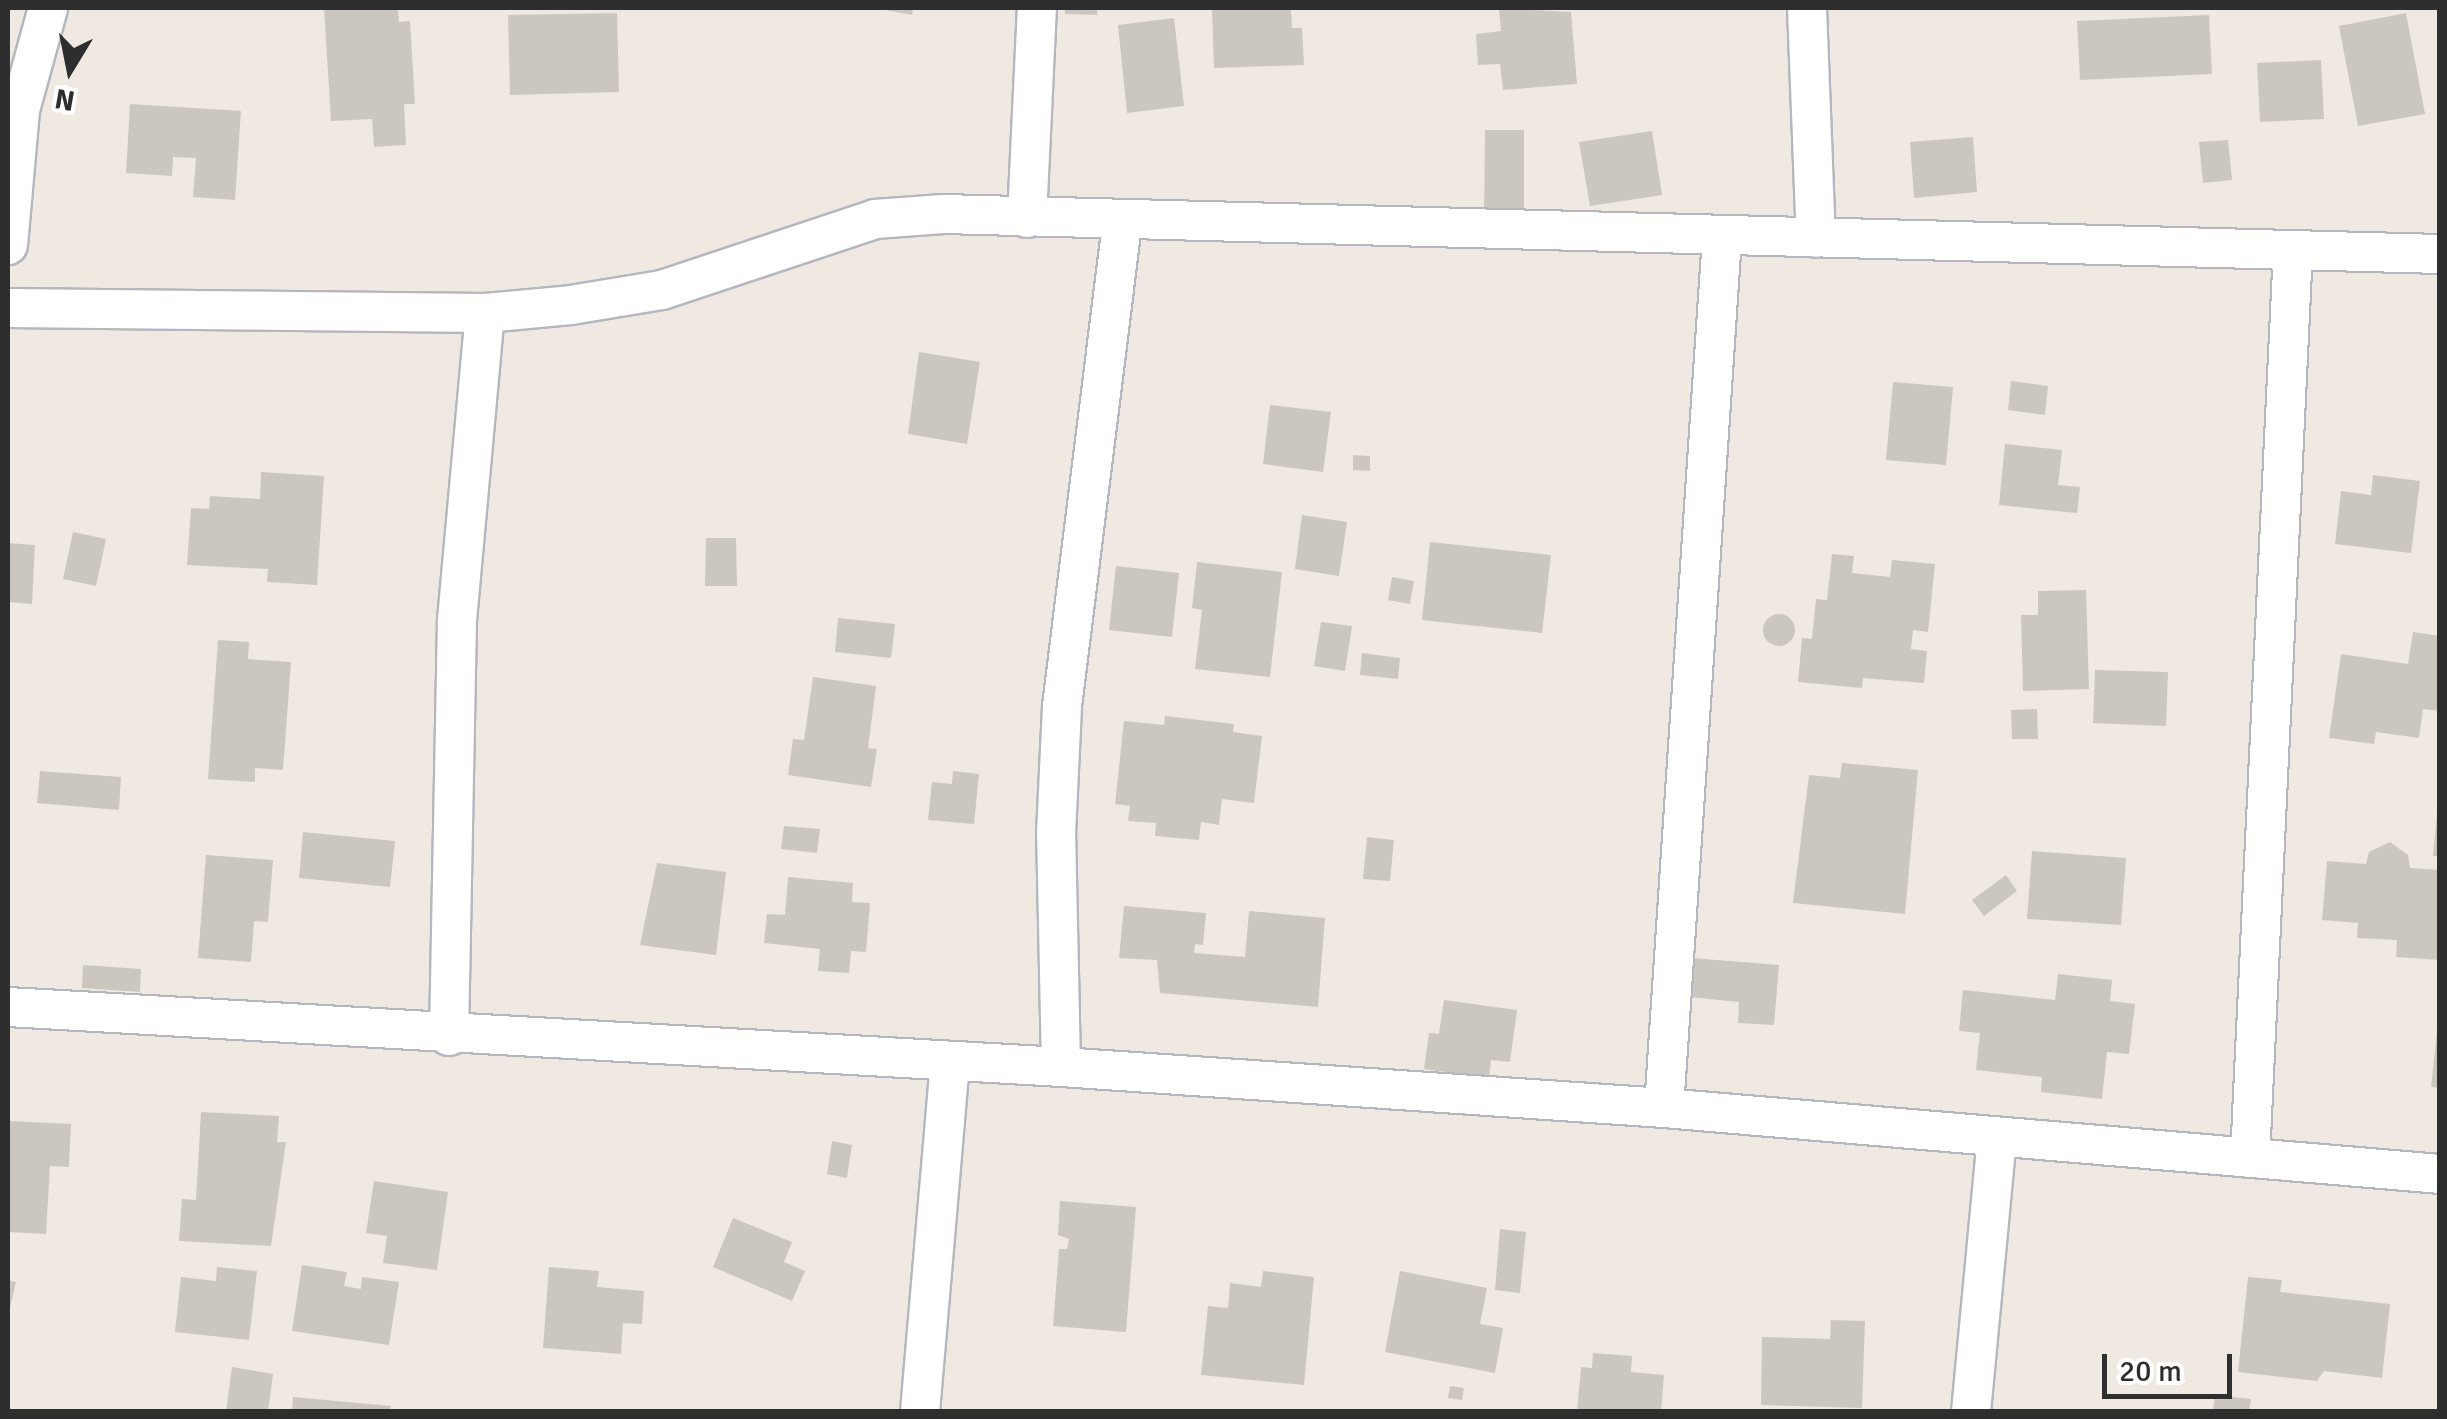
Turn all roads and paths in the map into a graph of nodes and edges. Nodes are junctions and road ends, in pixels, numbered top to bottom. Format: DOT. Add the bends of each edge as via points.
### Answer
graph roads {
  1 [pos="48,8"];
  2 [pos="1037,8"];
  3 [pos="1807,8"];
  4 [pos="1027,218"];
  5 [pos="1122,221"];
  6 [pos="1722,236"];
  7 [pos="1816,238"];
  8 [pos="8,245"];
  9 [pos="2293,250"];
  10 [pos="2440,254"];
  11 [pos="8,308"];
  12 [pos="485,313"];
  13 [pos="8,1007"];
  14 [pos="448,1036"];
  15 [pos="950,1063"];
  16 [pos="1062,1067"];
  17 [pos="1664,1108"];
  18 [pos="1996,1138"];
  19 [pos="2250,1158"];
  20 [pos="2440,1174"];
  21 [pos="920,1412"];
  22 [pos="1971,1412"];
  1 -- 8 [label="street" via="20,110"];
  2 -- 4 [label="street"];
  3 -- 7 [label="street"];
  4 -- 5 [label="street"];
  4 -- 12 [label="street" via="875,219 662,290"];
  5 -- 6 [label="street"];
  5 -- 16 [label="street" via="1062,706 1056,834"];
  6 -- 7 [label="street"];
  6 -- 17 [label="street"];
  7 -- 9 [label="street"];
  9 -- 10 [label="street"];
  9 -- 19 [label="street"];
  11 -- 12 [label="street"];
  12 -- 14 [label="street" via="457,620"];
  13 -- 14 [label="street"];
  14 -- 15 [label="street"];
  15 -- 16 [label="street"];
  15 -- 21 [label="street"];
  16 -- 17 [label="street"];
  17 -- 18 [label="street"];
  18 -- 19 [label="street"];
  18 -- 22 [label="street"];
  19 -- 20 [label="street"];
}
